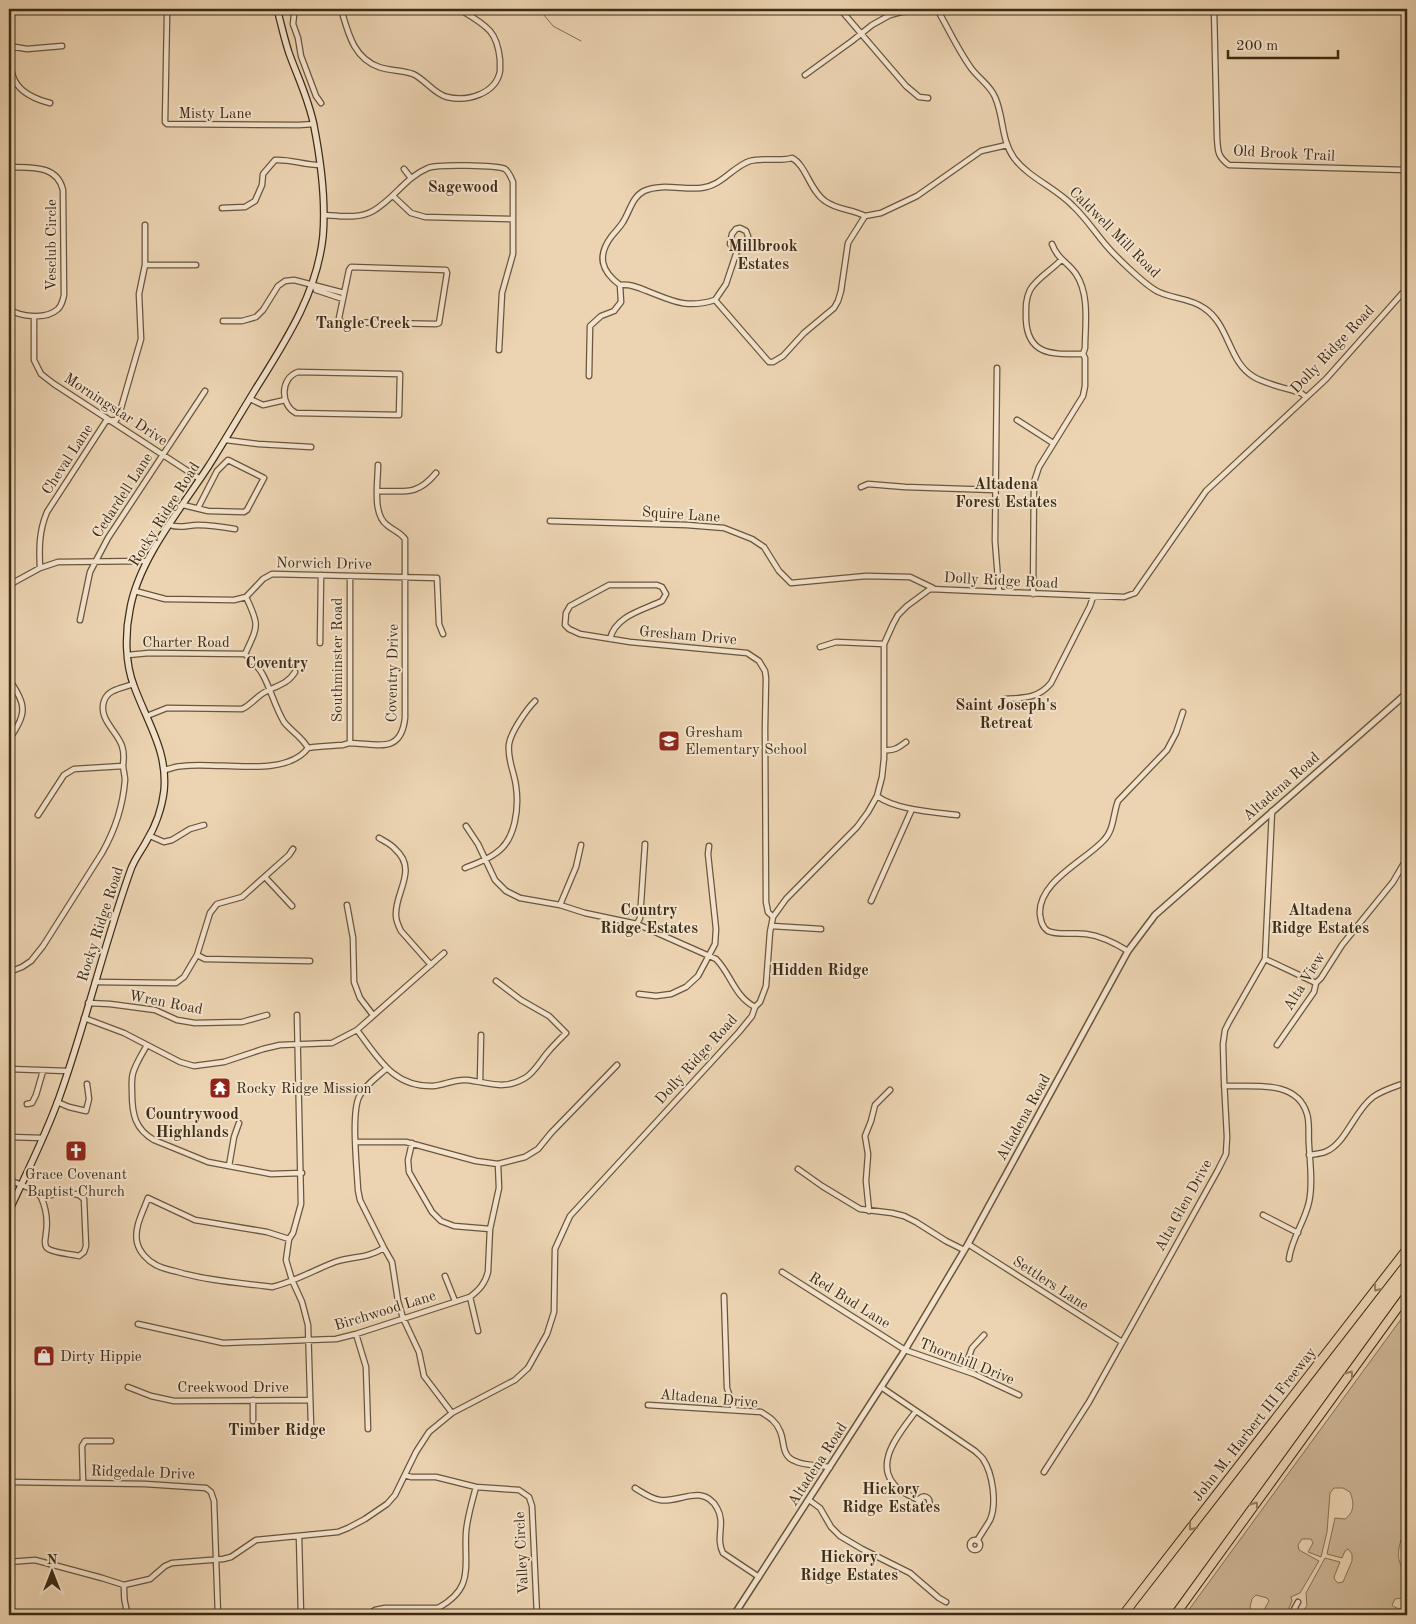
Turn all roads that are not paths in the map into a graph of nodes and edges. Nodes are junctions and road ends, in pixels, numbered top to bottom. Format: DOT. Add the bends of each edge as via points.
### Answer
graph roads {
  1 [pos="278,9"];
  2 [pos="290,9"];
  3 [pos="341,9"];
  4 [pos="459,9"];
  5 [pos="840,9"];
  6 [pos="935,9"];
  7 [pos="1214,9"];
  8 [pos="167,15"];
  9 [pos="861,33"];
  10 [pos="62,46"];
  11 [pos="10,47"];
  12 [pos="804,75"];
  13 [pos="928,98"];
  14 [pos="50,103"];
  15 [pos="321,104"];
  16 [pos="314,124"];
  17 [pos="1007,145"];
  18 [pos="320,165"];
  19 [pos="9,167"];
  20 [pos="404,169"];
  21 [pos="1407,170"];
  22 [pos="412,178"];
  23 [pos="393,196"];
  24 [pos="222,208"];
  25 [pos="324,216"];
  26 [pos="865,216"];
  27 [pos="513,218"];
  28 [pos="144,226"];
  29 [pos="1052,244"];
  30 [pos="737,251"];
  31 [pos="1061,260"];
  32 [pos="145,265"];
  33 [pos="196,265"];
  34 [pos="620,285"];
  35 [pos="313,286"];
  36 [pos="1407,288"];
  37 [pos="344,296"];
  38 [pos="715,300"];
  39 [pos="9,309"];
  40 [pos="34,316"];
  41 [pos="223,321"];
  42 [pos="499,350"];
  43 [pos="1084,354"];
  44 [pos="997,368"];
  45 [pos="589,376"];
  46 [pos="205,392"];
  47 [pos="1306,397"];
  48 [pos="250,399"];
  49 [pos="285,400"];
  50 [pos="1017,420"];
  51 [pos="110,421"];
  52 [pos="226,440"];
  53 [pos="1053,443"];
  54 [pos="311,447"];
  55 [pos="162,455"];
  56 [pos="378,466"];
  57 [pos="436,473"];
  58 [pos="200,479"];
  59 [pos="861,486"];
  60 [pos="995,490"];
  61 [pos="378,491"];
  62 [pos="183,506"];
  63 [pos="198,508"];
  64 [pos="550,521"];
  65 [pos="170,524"];
  66 [pos="235,529"];
  67 [pos="147,560"];
  68 [pos="94,562"];
  69 [pos="40,568"];
  70 [pos="321,576"];
  71 [pos="350,576"];
  72 [pos="404,576"];
  73 [pos="9,585"];
  74 [pos="936,590"];
  75 [pos="134,591"];
  76 [pos="999,592"];
  77 [pos="1033,594"];
  78 [pos="246,597"];
  79 [pos="1093,597"];
  80 [pos="80,620"];
  81 [pos="443,634"];
  82 [pos="610,639"];
  83 [pos="320,643"];
  84 [pos="884,644"];
  85 [pos="820,648"];
  86 [pos="245,654"];
  87 [pos="128,655"];
  88 [pos="295,672"];
  89 [pos="9,678"];
  90 [pos="133,684"];
  91 [pos="269,690"];
  92 [pos="1407,693"];
  93 [pos="1006,699"];
  94 [pos="535,701"];
  95 [pos="1183,712"];
  96 [pos="147,716"];
  97 [pos="9,740"];
  98 [pos="906,742"];
  99 [pos="350,743"];
  100 [pos="308,748"];
  101 [pos="884,750"];
  102 [pos="123,766"];
  103 [pos="164,770"];
  104 [pos="877,796"];
  105 [pos="912,809"];
  106 [pos="1272,810"];
  107 [pos="957,814"];
  108 [pos="38,815"];
  109 [pos="204,825"];
  110 [pos="466,826"];
  111 [pos="150,836"];
  112 [pos="379,838"];
  113 [pos="645,844"];
  114 [pos="581,845"];
  115 [pos="709,846"];
  116 [pos="294,848"];
  117 [pos="1407,858"];
  118 [pos="485,859"];
  119 [pos="465,868"];
  120 [pos="265,877"];
  121 [pos="871,901"];
  122 [pos="347,905"];
  123 [pos="560,905"];
  124 [pos="292,906"];
  125 [pos="774,917"];
  126 [pos="637,924"];
  127 [pos="772,926"];
  128 [pos="821,929"];
  129 [pos="1128,951"];
  130 [pos="197,954"];
  131 [pos="444,954"];
  132 [pos="708,956"];
  133 [pos="1265,959"];
  134 [pos="310,961"];
  135 [pos="431,965"];
  136 [pos="9,972"];
  137 [pos="496,980"];
  138 [pos="94,982"];
  139 [pos="1316,983"];
  140 [pos="639,994"];
  141 [pos="88,1004"];
  142 [pos="755,1007"];
  143 [pos="267,1015"];
  144 [pos="297,1015"];
  145 [pos="373,1015"];
  146 [pos="84,1018"];
  147 [pos="358,1030"];
  148 [pos="481,1035"];
  149 [pos="297,1044"];
  150 [pos="147,1045"];
  151 [pos="1277,1045"];
  152 [pos="617,1065"];
  153 [pos="386,1068"];
  154 [pos="9,1069"];
  155 [pos="43,1071"];
  156 [pos="68,1071"];
  157 [pos="480,1082"];
  158 [pos="1405,1083"];
  159 [pos="87,1084"];
  160 [pos="1224,1086"];
  161 [pos="890,1090"];
  162 [pos="57,1102"];
  163 [pos="27,1104"];
  164 [pos="239,1123"];
  165 [pos="9,1136"];
  166 [pos="43,1138"];
  167 [pos="356,1142"];
  168 [pos="412,1143"];
  169 [pos="1309,1155"];
  170 [pos="498,1164"];
  171 [pos="230,1166"];
  172 [pos="798,1169"];
  173 [pos="302,1174"];
  174 [pos="9,1180"];
  175 [pos="21,1185"];
  176 [pos="41,1197"];
  177 [pos="9,1211"];
  178 [pos="869,1211"];
  179 [pos="1263,1215"];
  180 [pos="490,1229"];
  181 [pos="1298,1233"];
  182 [pos="289,1239"];
  183 [pos="968,1244"];
  184 [pos="384,1248"];
  185 [pos="1407,1249"];
  186 [pos="964,1250"];
  187 [pos="1289,1259"];
  188 [pos="782,1272"];
  189 [pos="445,1276"];
  190 [pos="292,1280"];
  191 [pos="1407,1295"];
  192 [pos="724,1296"];
  193 [pos="470,1297"];
  194 [pos="455,1301"];
  195 [pos="403,1318"];
  196 [pos="138,1324"];
  197 [pos="478,1331"];
  198 [pos="356,1334"];
  199 [pos="984,1335"];
  200 [pos="308,1339"];
  201 [pos="1122,1342"];
  202 [pos="905,1350"];
  203 [pos="964,1370"];
  204 [pos="128,1387"];
  205 [pos="881,1388"];
  206 [pos="1019,1395"];
  207 [pos="253,1400"];
  208 [pos="309,1400"];
  209 [pos="648,1406"];
  210 [pos="734,1409"];
  211 [pos="916,1411"];
  212 [pos="452,1413"];
  213 [pos="253,1422"];
  214 [pos="311,1426"];
  215 [pos="368,1429"];
  216 [pos="111,1441"];
  217 [pos="830,1467"];
  218 [pos="1044,1472"];
  219 [pos="405,1475"];
  220 [pos="9,1482"];
  221 [pos="83,1482"];
  222 [pos="476,1487"];
  223 [pos="635,1488"];
  224 [pos="809,1500"];
  225 [pos="918,1500"];
  226 [pos="299,1536"];
  227 [pos="977,1541"];
  228 [pos="216,1560"];
  229 [pos="9,1562"];
  230 [pos="759,1577"];
  231 [pos="124,1586"];
  232 [pos="946,1602"];
  233 [pos="1298,1602"];
  234 [pos="426,1609"];
  235 [pos="130,1615"];
  236 [pos="218,1615"];
  237 [pos="301,1615"];
  238 [pos="369,1615"];
  239 [pos="426,1615"];
  240 [pos="537,1615"];
  241 [pos="734,1615"];
  242 [pos="1123,1615"];
  243 [pos="1175,1615"];
  244 [pos="1292,1615"];
  1 -- 16 [label="main road, Rocky Ridge Road" via="289,53"];
  2 -- 15 [label="street" via="294,15 293,24 301,56"];
  3 -- 4 [label="street" via="352,42 365,60 378,67 415,75 439,94 466,99 493,87 500,72 500,52 491,32"];
  5 -- 9 [label="street"];
  6 -- 9 [label="street" via="890,15"];
  6 -- 17 [label="street, Caldwell Mill Road" via="971,69 995,97"];
  7 -- 21 [label="street, Old Brook Trail" via="1217,137 1221,160 1229,165"];
  8 -- 16 [label="street, Misty Lane" via="167,124"];
  9 -- 12 [label="street"];
  9 -- 13 [label="street" via="906,86 919,97"];
  10 -- 11 [label="street"];
  11 -- 14 [label="street" via="13,76 20,88 33,98"];
  16 -- 18 [label="main road, Rocky Ridge Road"];
  17 -- 26 [label="street" via="981,151 917,196"];
  17 -- 47 [label="street, Caldwell Mill Road" via="1020,164 1075,207 1106,246 1146,283 1166,295 1185,298 1206,308 1223,328 1244,368 1257,378 1301,392"];
  18 -- 24 [label="street" via="276,160 263,174 255,201 245,207"];
  18 -- 25 [label="main road, Rocky Ridge Road"];
  19 -- 40 [label="street, Vesclub Circle" via="51,171 59,178 63,190 64,295 57,310"];
  20 -- 22 [label="street"];
  22 -- 23 [label="street"];
  22 -- 27 [label="street" via="439,166 504,169 513,182"];
  23 -- 25 [label="street" via="374,211 363,215"];
  23 -- 27 [label="street" via="410,212 425,217"];
  25 -- 35 [label="main road, Rocky Ridge Road" via="323,239"];
  26 -- 34 [label="street" via="824,201 813,189 798,161 792,158 751,161 713,185 701,188 654,188 641,193 633,202 604,248 602,261 607,272"];
  26 -- 38 [label="street" via="848,243 841,291 834,308 773,362 769,362"];
  27 -- 42 [label="street" via="513,254 502,294"];
  28 -- 32 [label="street, Cheval Lane"];
  29 -- 31 [label="street"];
  30 -- 30 [label="street" via="730,244 730,239 740,228 748,236 745,247"];
  30 -- 38 [label="street" via="726,284"];
  31 -- 43 [label="street" via="1077,275 1084,290"];
  31 -- 43 [label="street" via="1030,289 1026,302 1027,332 1031,341 1044,352"];
  32 -- 33 [label="street"];
  32 -- 51 [label="street, Cheval Lane" via="139,294 139,346 119,415"];
  34 -- 38 [label="street" via="629,284 686,304"];
  34 -- 45 [label="street" via="618,308 590,326"];
  35 -- 37 [label="street"];
  35 -- 41 [label="street" via="294,280 285,281 256,317"];
  35 -- 48 [label="main road, Rocky Ridge Road" via="292,330"];
  36 -- 47 [label="street, Dolly Ridge Road"];
  37 -- 37 [label="street" via="352,267 448,271 436,324 340,322"];
  39 -- 40 [label="street" via="14,313"];
  40 -- 51 [label="street, Morningstar Drive" via="34,360 41,374"];
  43 -- 53 [label="street" via="1085,386 1082,396"];
  44 -- 60 [label="street"];
  46 -- 55 [label="street, Cedardell Lane"];
  47 -- 79 [label="street, Dolly Ridge Road" via="1206,491 1135,593 1124,598"];
  48 -- 49 [label="street" via="263,405"];
  48 -- 52 [label="main road, Rocky Ridge Road"];
  49 -- 49 [label="street" via="286,381 298,372 400,374 399,415 302,414 292,411"];
  50 -- 53 [label="street"];
  51 -- 55 [label="street, Morningstar Drive"];
  51 -- 69 [label="street, Cheval Lane" via="106,421 47,512 39,543"];
  52 -- 54 [label="street"];
  52 -- 58 [label="main road, Rocky Ridge Road"];
  53 -- 77 [label="street" via="1039,466 1034,482"];
  55 -- 58 [label="street, Morningstar Drive"];
  55 -- 68 [label="street, Cedardell Lane"];
  56 -- 61 [label="street, Coventry Drive"];
  57 -- 61 [label="street" via="419,489"];
  58 -- 62 [label="main road, Rocky Ridge Road"];
  59 -- 60 [label="street"];
  60 -- 76 [label="street"];
  61 -- 72 [label="street, Coventry Drive" via="380,517 405,539"];
  62 -- 63 [label="street"];
  62 -- 65 [label="main road, Rocky Ridge Road"];
  63 -- 63 [label="street" via="244,512 264,478 228,460 217,471"];
  64 -- 74 [label="street, Squire Lane" via="724,528 764,547 779,571 792,583 866,576 910,577"];
  65 -- 66 [label="street" via="177,528 196,525"];
  65 -- 67 [label="main road, Rocky Ridge Road"];
  67 -- 68 [label="street"];
  67 -- 75 [label="main road, Rocky Ridge Road"];
  68 -- 69 [label="street" via="74,560"];
  68 -- 80 [label="street, Cedardell Lane"];
  69 -- 73 [label="street"];
  70 -- 71 [label="street, Norwich Drive"];
  70 -- 78 [label="street, Norwich Drive" via="272,574"];
  70 -- 83 [label="street"];
  71 -- 72 [label="street, Norwich Drive"];
  71 -- 99 [label="street, Southminster Road"];
  72 -- 81 [label="street, Norwich Drive" via="437,578 438,624"];
  72 -- 99 [label="street, Coventry Drive" via="404,731 388,744"];
  74 -- 76 [label="street, Dolly Ridge Road"];
  74 -- 84 [label="street, Dolly Ridge Road" via="930,589 907,606 893,624"];
  75 -- 78 [label="street" via="165,599 234,600"];
  75 -- 87 [label="main road, Rocky Ridge Road" via="128,626"];
  76 -- 77 [label="street, Dolly Ridge Road"];
  77 -- 79 [label="street, Dolly Ridge Road"];
  78 -- 86 [label="street" via="257,622"];
  79 -- 93 [label="street" via="1046,689 1029,698"];
  82 -- 82 [label="street, Gresham Drive" via="569,630 565,626 570,606 609,585 662,587 666,594 662,601 619,622"];
  82 -- 125 [label="street, Gresham Drive" via="742,652 754,656 763,666 766,678 766,902 768,912"];
  84 -- 85 [label="street" via="836,642"];
  84 -- 101 [label="street, Dolly Ridge Road"];
  86 -- 87 [label="street, Charter Road"];
  86 -- 91 [label="street" via="259,668"];
  87 -- 90 [label="main road, Rocky Ridge Road"];
  88 -- 91 [label="street" via="288,681"];
  89 -- 97 [label="street" via="23,704 19,725"];
  90 -- 96 [label="main road, Rocky Ridge Road"];
  90 -- 102 [label="street" via="112,691 104,699 103,706 109,726 122,746"];
  91 -- 96 [label="street" via="242,709 167,708"];
  91 -- 100 [label="street" via="285,722"];
  92 -- 106 [label="street, Altadena Road"];
  94 -- 118 [label="street" via="510,743 509,760 517,798 515,823 504,846"];
  95 -- 129 [label="street" via="1167,750 1118,801 1106,839 1049,887 1039,909 1046,930 1100,937"];
  96 -- 103 [label="main road, Rocky Ridge Road" via="160,748"];
  98 -- 101 [label="street" via="898,749"];
  99 -- 100 [label="street, Coventry Drive"];
  100 -- 103 [label="street, Coventry Drive" via="294,760 276,766 183,766"];
  101 -- 104 [label="street, Dolly Ridge Road"];
  102 -- 108 [label="street" via="74,769 64,775"];
  102 -- 136 [label="street" via="125,783 111,837 43,946 22,967"];
  103 -- 111 [label="main road, Rocky Ridge Road" via="164,792"];
  104 -- 105 [label="street"];
  104 -- 125 [label="street, Dolly Ridge Road" via="857,828 786,899"];
  105 -- 107 [label="street"];
  105 -- 121 [label="street"];
  106 -- 129 [label="street, Altadena Road" via="1155,916"];
  106 -- 133 [label="street, Alta Glen Drive"];
  109 -- 111 [label="street" via="164,842"];
  110 -- 118 [label="street"];
  111 -- 138 [label="main road, Rocky Ridge Road" via="133,864"];
  112 -- 135 [label="street" via="400,853 406,868 396,908 398,926"];
  113 -- 126 [label="street"];
  114 -- 123 [label="street" via="576,867"];
  115 -- 132 [label="street" via="716,929 715,944"];
  116 -- 120 [label="street"];
  117 -- 139 [label="street, Alta View" via="1393,882"];
  118 -- 119 [label="street"];
  118 -- 123 [label="street" via="495,880 506,891 520,898"];
  120 -- 124 [label="street"];
  120 -- 130 [label="street" via="242,897 217,904 210,913"];
  122 -- 145 [label="street" via="353,938 354,982 360,998"];
  123 -- 126 [label="street" via="585,914"];
  125 -- 127 [label="street, Dolly Ridge Road"];
  126 -- 132 [label="street"];
  127 -- 128 [label="street"];
  127 -- 142 [label="street, Dolly Ridge Road" via="766,986"];
  129 -- 183 [label="street, Altadena Road"];
  130 -- 134 [label="street" via="205,959"];
  130 -- 138 [label="street" via="184,977 176,983"];
  131 -- 135 [label="street"];
  132 -- 140 [label="street" via="698,976 686,987 671,994"];
  132 -- 142 [label="street" via="721,964 739,995"];
  133 -- 139 [label="street"];
  133 -- 160 [label="street, Alta Glen Drive" via="1225,1030"];
  135 -- 145 [label="street"];
  137 -- 157 [label="street" via="521,1000 550,1016 566,1033 528,1077 514,1084 497,1086"];
  138 -- 141 [label="main road, Rocky Ridge Road"];
  139 -- 151 [label="street, Alta View" via="1314,992"];
  141 -- 143 [label="street, Wren Road" via="155,1010 195,1023 242,1022"];
  141 -- 146 [label="main road, Rocky Ridge Road"];
  142 -- 212 [label="street, Dolly Ridge Road" via="743,1027 570,1216 555,1249 554,1312 547,1334 528,1368 515,1380"];
  144 -- 149 [label="street"];
  145 -- 147 [label="street"];
  146 -- 150 [label="street"];
  146 -- 156 [label="main road, Rocky Ridge Road"];
  147 -- 149 [label="street" via="332,1043"];
  147 -- 153 [label="street"];
  148 -- 157 [label="street"];
  149 -- 150 [label="street" via="269,1047 224,1062 194,1066"];
  149 -- 173 [label="street"];
  150 -- 171 [label="street" via="132,1081 134,1116 139,1129 154,1140 208,1162"];
  152 -- 170 [label="street" via="538,1149 525,1157"];
  153 -- 157 [label="street" via="403,1081 421,1086 464,1080"];
  153 -- 167 [label="street" via="358,1099"];
  154 -- 155 [label="street"];
  155 -- 156 [label="street"];
  155 -- 163 [label="street" via="36,1095 32,1103"];
  156 -- 162 [label="main road, Rocky Ridge Road"];
  158 -- 169 [label="street" via="1372,1097 1332,1148"];
  159 -- 162 [label="street" via="89,1099 86,1111"];
  160 -- 169 [label="street" via="1277,1088 1295,1096 1308,1115"];
  160 -- 201 [label="street, Alta Glen Drive" via="1226,1154"];
  161 -- 178 [label="street" via="875,1105 865,1136"];
  162 -- 166 [label="main road, Rocky Ridge Road"];
  164 -- 171 [label="street"];
  165 -- 166 [label="street"];
  166 -- 175 [label="main road, Rocky Ridge Road"];
  167 -- 168 [label="street"];
  167 -- 184 [label="street" via="360,1200"];
  168 -- 170 [label="street"];
  168 -- 180 [label="street" via="409,1172 432,1212 441,1221 454,1226"];
  169 -- 181 [label="street" via="1309,1201"];
  170 -- 180 [label="street" via="499,1188"];
  171 -- 173 [label="street" via="270,1174"];
  172 -- 178 [label="street" via="850,1204"];
  173 -- 182 [label="street" via="301,1204"];
  174 -- 175 [label="street"];
  175 -- 176 [label="street"];
  175 -- 177 [label="main road, Rocky Ridge Road"];
  176 -- 176 [label="street" via="47,1219 46,1248 79,1256 86,1246 84,1199 66,1192"];
  178 -- 186 [label="street" via="904,1216"];
  179 -- 181 [label="street"];
  180 -- 193 [label="street" via="486,1278 480,1290"];
  181 -- 187 [label="street"];
  182 -- 190 [label="street" via="286,1260"];
  182 -- 190 [label="street" via="267,1232 195,1220 148,1198 137,1232 141,1250 149,1261 158,1266 195,1277 272,1287"];
  183 -- 186 [label="street, Altadena Road"];
  183 -- 201 [label="street, Settlers Lane"];
  184 -- 190 [label="street" via="366,1256 337,1261"];
  184 -- 195 [label="street" via="392,1262"];
  185 -- 242 [label="highway, John M. Harbert III Freeway, one-way"];
  186 -- 202 [label="street, Altadena Road"];
  188 -- 202 [label="street, Red Bud Lane"];
  189 -- 194 [label="street"];
  190 -- 200 [label="street" via="305,1313"];
  243 -- 191 [label="highway, one-way"];
  192 -- 210 [label="street" via="727,1388"];
  193 -- 194 [label="street, Birchwood Lane"];
  193 -- 197 [label="street"];
  194 -- 195 [label="street, Birchwood Lane"];
  195 -- 198 [label="street, Birchwood Lane"];
  195 -- 212 [label="street" via="419,1352 424,1376"];
  196 -- 200 [label="street, Birchwood Lane" via="223,1342"];
  198 -- 200 [label="street, Birchwood Lane" via="336,1339"];
  198 -- 215 [label="street" via="366,1367"];
  199 -- 203 [label="street" via="972,1348"];
  200 -- 208 [label="street"];
  201 -- 218 [label="street, Alta Glen Drive" via="1089,1402"];
  202 -- 203 [label="street, Thornhill Drive"];
  202 -- 205 [label="street, Altadena Road"];
  203 -- 206 [label="street, Thornhill Drive"];
  204 -- 207 [label="street, Creekwood Drive" via="174,1401"];
  205 -- 211 [label="street"];
  205 -- 217 [label="street, Altadena Road"];
  207 -- 208 [label="street, Creekwood Drive"];
  207 -- 213 [label="street"];
  208 -- 214 [label="street"];
  209 -- 210 [label="street, Altadena Drive"];
  210 -- 217 [label="street, Altadena Drive" via="760,1412 774,1421 780,1431 784,1451 795,1462"];
  211 -- 225 [label="street" via="893,1444 886,1464 887,1474 893,1483"];
  211 -- 227 [label="street" via="983,1459 990,1474 992,1509 990,1520"];
  212 -- 219 [label="street, Dolly Ridge Road" via="429,1432"];
  216 -- 221 [label="street" via="85,1441 82,1446"];
  217 -- 224 [label="street, Altadena Road"];
  219 -- 222 [label="street, Valley Circle"];
  219 -- 226 [label="street, Dolly Ridge Road" via="387,1504 365,1519 338,1532"];
  220 -- 221 [label="street, Ridgedale Drive"];
  221 -- 228 [label="street, Ridgedale Drive" via="206,1488 214,1501"];
  222 -- 234 [label="street" via="466,1532 467,1569 463,1582 457,1594 446,1604"];
  222 -- 240 [label="street, Valley Circle" via="519,1490 529,1497"];
  223 -- 230 [label="street" via="661,1500 698,1495 710,1500 721,1516 720,1548"];
  224 -- 230 [label="street, Altadena Road"];
  224 -- 232 [label="street" via="820,1508 840,1536 910,1574"];
  226 -- 228 [label="street, Dolly Ridge Road" via="256,1540 230,1557"];
  226 -- 237 [label="street"];
  228 -- 231 [label="street, Dolly Ridge Road" via="172,1562 150,1579"];
  228 -- 236 [label="street, Ridgedale Drive"];
  229 -- 231 [label="street" via="36,1560"];
  230 -- 241 [label="street, Altadena Road"];
  231 -- 235 [label="street" via="126,1610"];
  233 -- 244 [label="street"];
  234 -- 238 [label="street" via="385,1608"];
  234 -- 239 [label="street"];
}
